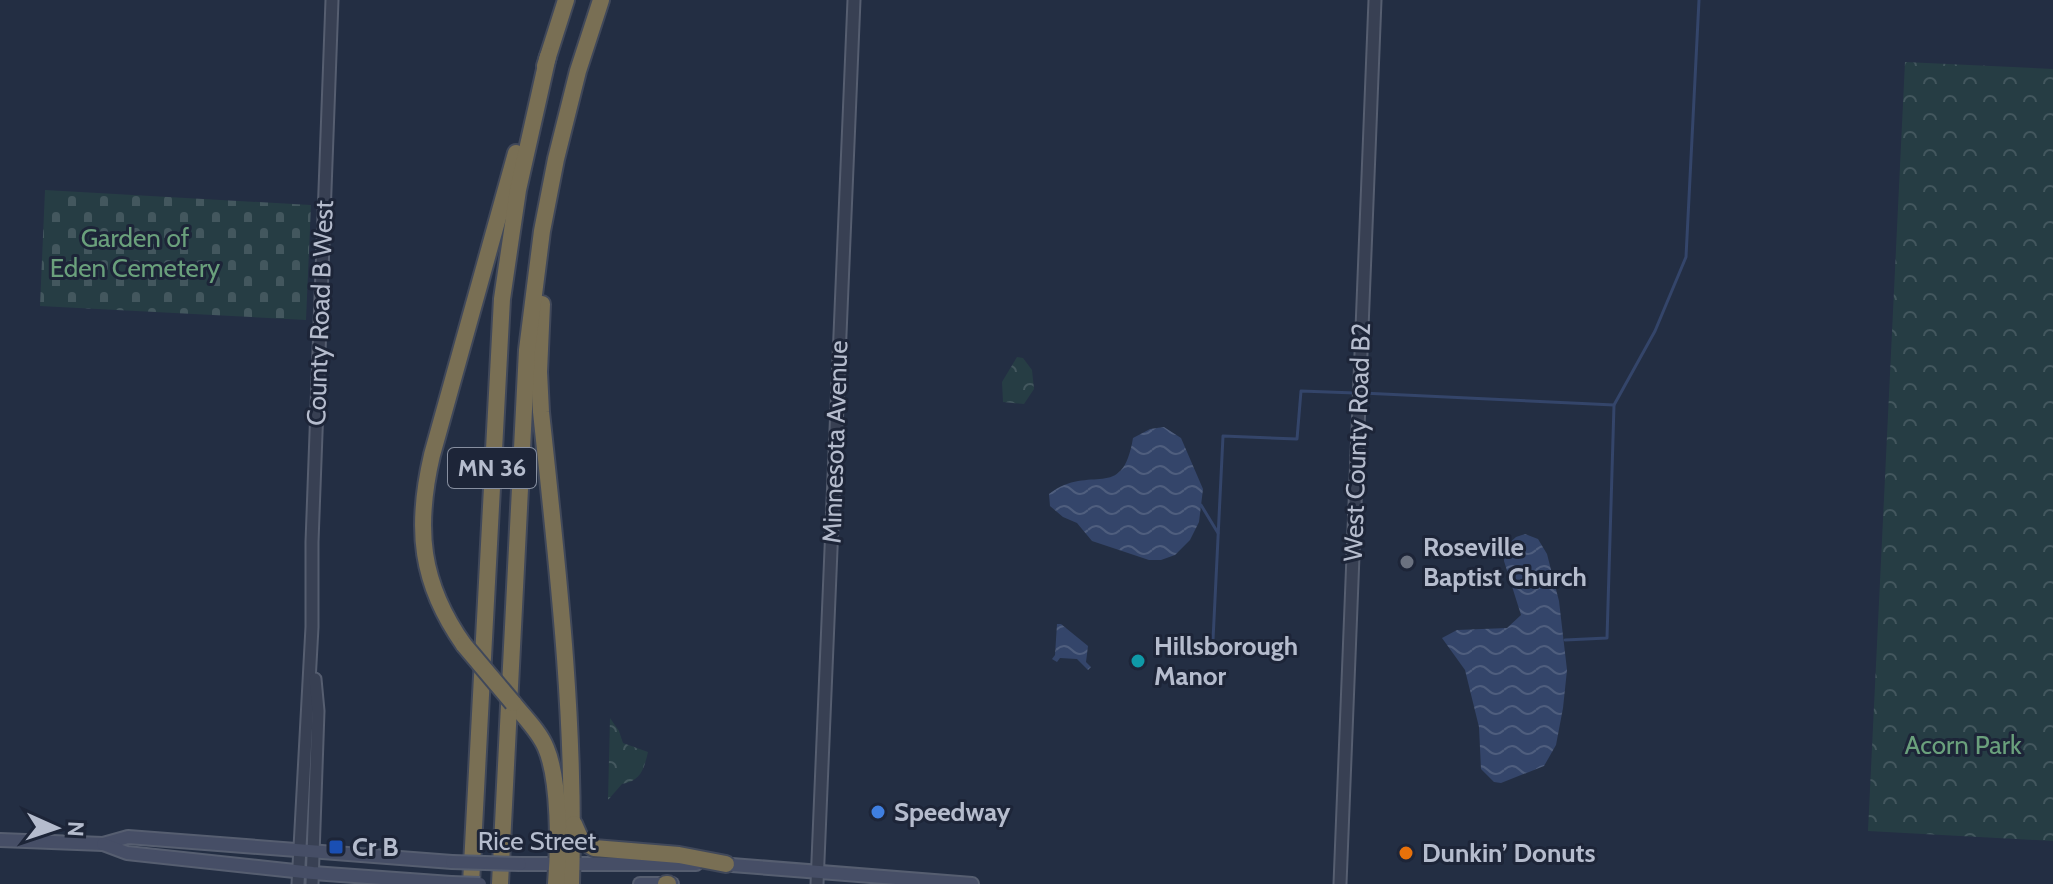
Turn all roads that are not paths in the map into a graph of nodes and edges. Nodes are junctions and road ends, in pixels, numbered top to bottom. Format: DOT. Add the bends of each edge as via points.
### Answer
graph roads {
  1 [pos="332,0"];
  2 [pos="566,0"];
  3 [pos="601,0"];
  4 [pos="854,0"];
  5 [pos="1375,0"];
  6 [pos="548,56"];
  7 [pos="556,159"];
  8 [pos="574,824"];
  9 [pos="0,840"];
  10 [pos="103,844"];
  11 [pos="308,851"];
  12 [pos="565,864"];
  13 [pos="726,864"];
  14 [pos="298,878"];
  15 [pos="312,878"];
  16 [pos="817,878"];
  17 [pos="451,883"];
  18 [pos="471,884"];
  19 [pos="480,884"];
  20 [pos="500,884"];
  21 [pos="556,884"];
  22 [pos="571,884"];
  23 [pos="640,884"];
  24 [pos="669,884"];
  25 [pos="972,884"];
  26 [pos="1340,884"];
  1 -- 11 [label="street, County Road B West" via="312,542 318,711"];
  2 -- 6 [label="highway, MN 36"];
  3 -- 7 [label="highway, MN 36"];
  4 -- 16 [label="street, Minnesota Avenue"];
  5 -- 26 [label="street, West County Road B2"];
  6 -- 12 [label="highway, bridge" via="522,129 432,455 423,500 423,537 428,578 443,613 540,736 549,757"];
  6 -- 18 [label="highway, MN 36" via="518,190 502,299"];
  7 -- 8 [label="highway" via="539,372 569,700"];
  7 -- 20 [label="highway, MN 36" via="527,350"];
  8 -- 12 [label="highway"];
  8 -- 13 [label="highway" via="581,840 594,848"];
  9 -- 10 [label="main road, Rice Street"];
  10 -- 11 [label="main road, Rice Street" via="128,837"];
  10 -- 14 [label="main road, Rice Street" via="127,853"];
  11 -- 12 [label="main road, Rice Street, bridge"];
  11 -- 14 [label="street, County Road B West"];
  11 -- 15 [label="street"];
  12 -- 13 [label="main road, Rice Street"];
  12 -- 21 [label="highway"];
  12 -- 22 [label="highway"];
  13 -- 16 [label="main road, Rice Street"];
  14 -- 15 [label="main road, Rice Street"];
  15 -- 17 [label="main road, Rice Street"];
  16 -- 25 [label="main road, Rice Street"];
  17 -- 19 [label="main road, Rice Street, bridge"];
  23 -- 24 [label="main road"];
}
